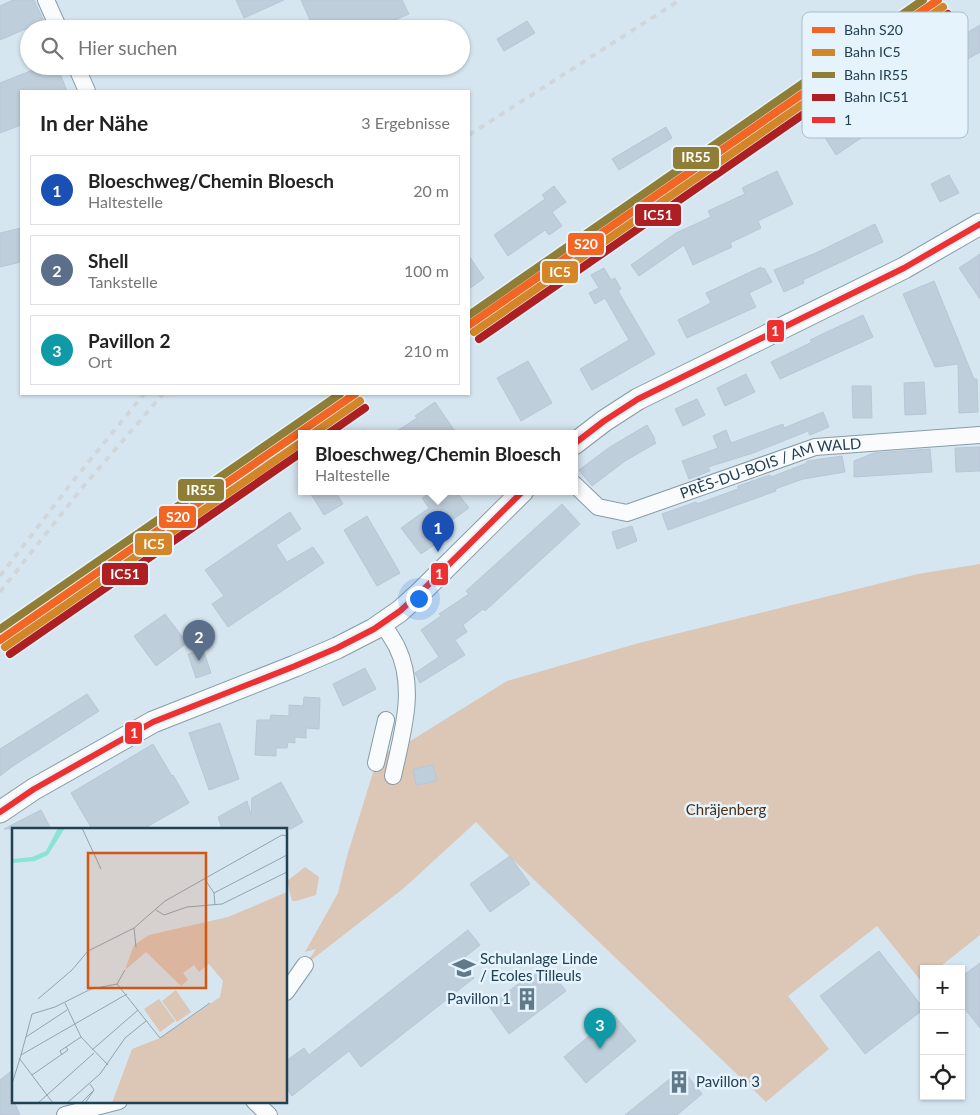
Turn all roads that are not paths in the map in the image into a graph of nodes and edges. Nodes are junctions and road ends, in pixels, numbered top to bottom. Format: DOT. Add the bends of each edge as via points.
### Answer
graph roads {
  1 [pos="46,0"];
  2 [pos="55,20"];
  3 [pos="80,75"];
  4 [pos="87,90"];
  5 [pos="978,229"];
  6 [pos="980,435"];
  7 [pos="578,441"];
  8 [pos="578,488"];
  9 [pos="519,495"];
  10 [pos="383,624"];
  11 [pos="386,720"];
  12 [pos="376,764"];
  13 [pos="394,776"];
  14 [pos="0,812"];
  15 [pos="305,965"];
  16 [pos="288,989"];
  17 [pos="114,1102"];
  18 [pos="255,1102"];
  19 [pos="65,1115"];
  20 [pos="269,1115"];
  1 -- 2 [label="street"];
  3 -- 4 [label="street"];
  5 -- 7 [label="main road" via="638,399"];
  6 -- 8 [label="street, PRÈS-DU-BOIS / AM WALD" via="815,447 627,513 598,507"];
  9 -- 10 [label="main road" via="423,591"];
  10 -- 13 [label="street" via="398,647 407,691 407,710"];
  10 -- 14 [label="main road" via="329,652 153,722 34,789"];
  11 -- 12 [label="street"];
  15 -- 16 [label="street"];
  17 -- 19 [label="street"];
  18 -- 20 [label="street"];
}
